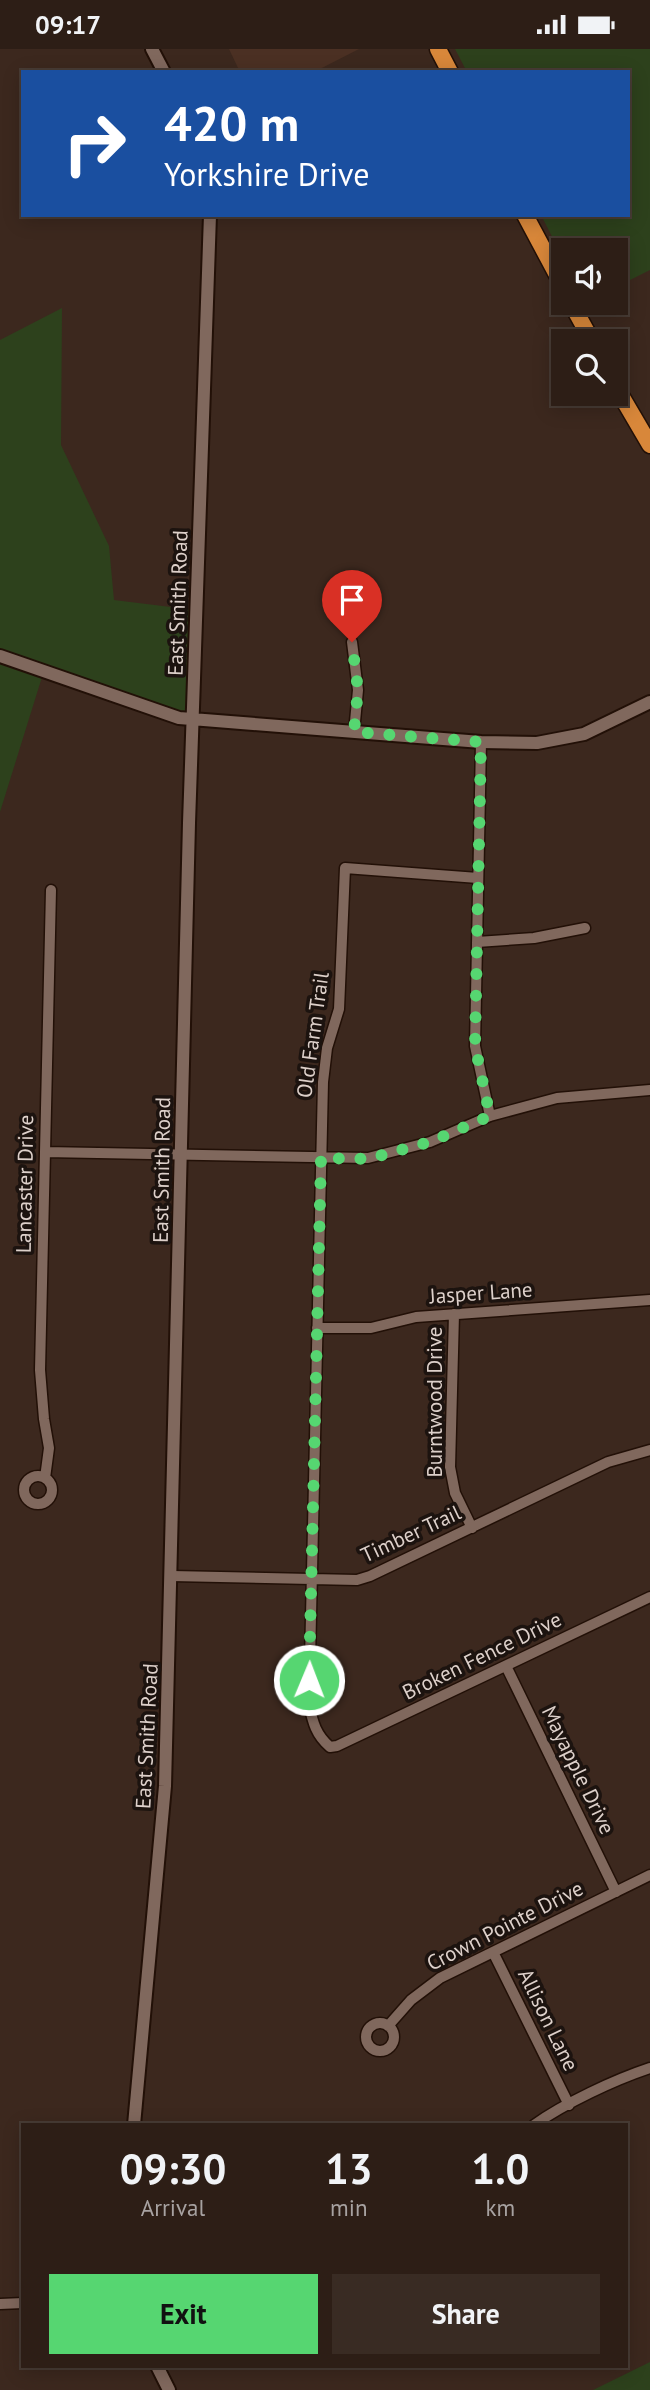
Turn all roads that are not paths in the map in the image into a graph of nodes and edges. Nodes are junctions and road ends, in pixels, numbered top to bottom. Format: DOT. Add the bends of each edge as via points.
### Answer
graph roads {
  1 [pos="152,49"];
  2 [pos="438,49"];
  3 [pos="163,70"];
  4 [pos="449,70"];
  5 [pos="210,217"];
  6 [pos="526,217"];
  7 [pos="551,264"];
  8 [pos="627,406"];
  9 [pos="650,445"];
  10 [pos="352,642"];
  11 [pos="0,656"];
  12 [pos="650,702"];
  13 [pos="193,720"];
  14 [pos="354,732"];
  15 [pos="481,742"];
  16 [pos="478,878"];
  17 [pos="51,890"];
  18 [pos="585,928"];
  19 [pos="477,942"];
  20 [pos="650,1090"];
  21 [pos="490,1116"];
  22 [pos="45,1153"];
  23 [pos="181,1156"];
  24 [pos="321,1158"];
  25 [pos="650,1300"];
  26 [pos="454,1314"];
  27 [pos="317,1328"];
  28 [pos="650,1450"];
  29 [pos="45,1478"];
  30 [pos="472,1528"];
  31 [pos="172,1576"];
  32 [pos="311,1580"];
  33 [pos="650,1597"];
  34 [pos="506,1666"];
  35 [pos="330,1747"];
  36 [pos="650,1875"];
  37 [pos="616,1892"];
  38 [pos="493,1952"];
  39 [pos="388,2026"];
  40 [pos="650,2069"];
  41 [pos="569,2105"];
  42 [pos="134,2123"];
  43 [pos="538,2123"];
  44 [pos="21,2303"];
  45 [pos="0,2304"];
  46 [pos="158,2368"];
  47 [pos="169,2390"];
  1 -- 3 [label="street"];
  2 -- 4 [label="highway"];
  5 -- 13 [label="street, East Smith Road"];
  6 -- 7 [label="highway"];
  8 -- 9 [label="highway"];
  10 -- 14 [label="street" via="358,690"];
  11 -- 13 [label="street"];
  12 -- 15 [label="street" via="583,734 537,743"];
  13 -- 14 [label="street"];
  13 -- 23 [label="street, East Smith Road"];
  14 -- 15 [label="street"];
  15 -- 16 [label="street"];
  16 -- 19 [label="street"];
  16 -- 24 [label="street, Old Farm Trail" via="345,868 339,1009 327,1048"];
  17 -- 22 [label="street, Lancaster Drive"];
  18 -- 19 [label="street"];
  19 -- 21 [label="street" via="475,1046"];
  20 -- 21 [label="street" via="557,1098"];
  21 -- 24 [label="street" via="430,1142 368,1159"];
  22 -- 23 [label="street"];
  22 -- 29 [label="street, Lancaster Drive" via="40,1370 49,1448"];
  23 -- 24 [label="street"];
  23 -- 31 [label="street, East Smith Road"];
  24 -- 27 [label="street, Old Farm Trail"];
  25 -- 26 [label="street, Jasper Lane"];
  26 -- 27 [label="street, Jasper Lane" via="370,1328"];
  26 -- 30 [label="street, Burntwood Drive" via="450,1467"];
  27 -- 32 [label="street, Old Farm Trail"];
  28 -- 30 [label="street, Timber Trail" via="620,1457"];
  30 -- 32 [label="street, Timber Trail" via="370,1576"];
  31 -- 32 [label="street, Timber Trail"];
  31 -- 42 [label="street, East Smith Road" via="165,1786"];
  32 -- 35 [label="street, Old Farm Trail" via="309,1705 314,1727"];
  33 -- 34 [label="street, Broken Fence Drive"];
  34 -- 35 [label="street, Broken Fence Drive"];
  34 -- 37 [label="street, Mayapple Drive"];
  36 -- 37 [label="street, Crown Pointe Drive"];
  37 -- 38 [label="street, Crown Pointe Drive"];
  38 -- 39 [label="street, Crown Pointe Drive" via="425,1988"];
  38 -- 41 [label="street, Allison Lane"];
  40 -- 41 [label="street"];
  41 -- 43 [label="street"];
  44 -- 45 [label="street"];
  46 -- 47 [label="street"];
}
